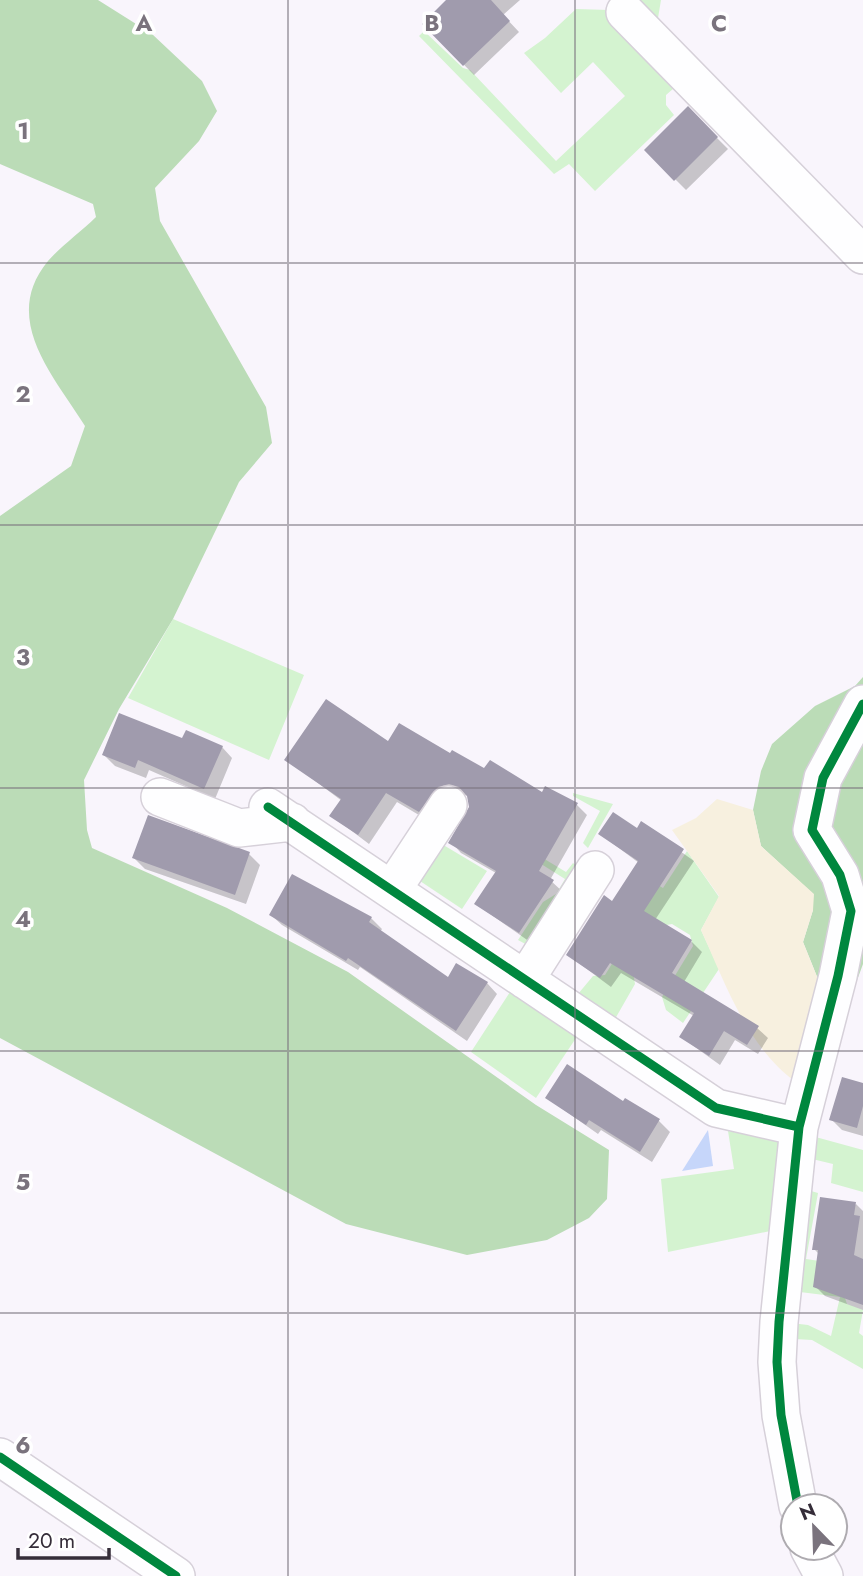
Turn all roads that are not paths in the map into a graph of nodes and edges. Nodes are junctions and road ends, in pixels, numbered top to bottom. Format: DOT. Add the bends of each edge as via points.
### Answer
graph roads {
  1 [pos="625,12"];
  2 [pos="863,255"];
  3 [pos="863,704"];
  4 [pos="160,797"];
  5 [pos="448,805"];
  6 [pos="595,870"];
  7 [pos="392,890"];
  8 [pos="526,980"];
  9 [pos="799,1127"];
  10 [pos="0,1457"];
  11 [pos="795,1492"];
  12 [pos="176,1576"];
  1 -- 2 [label="street"];
  3 -- 9 [label="street" via="823,778 812,831 840,875 851,911"];
  4 -- 7 [label="street" via="239,828 280,815"];
  5 -- 7 [label="street"];
  6 -- 8 [label="street"];
  7 -- 8 [label="street"];
  8 -- 9 [label="street" via="716,1108"];
  9 -- 11 [label="street" via="777,1362"];
  10 -- 12 [label="street"];
}
